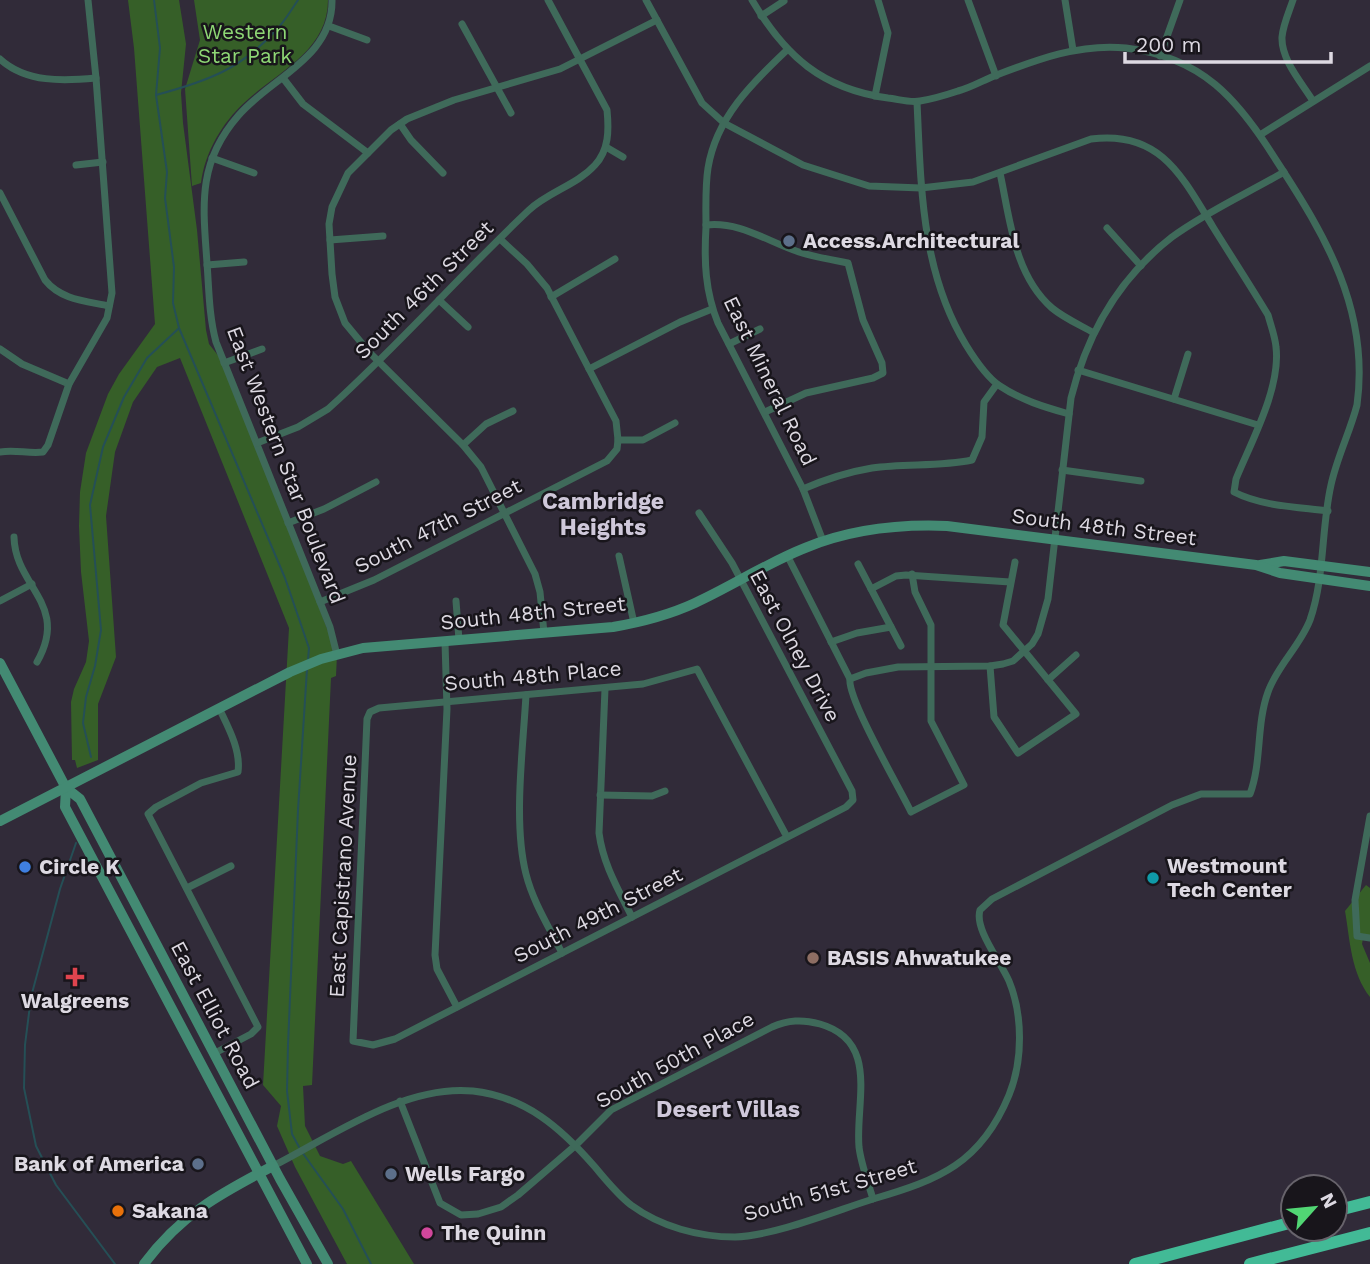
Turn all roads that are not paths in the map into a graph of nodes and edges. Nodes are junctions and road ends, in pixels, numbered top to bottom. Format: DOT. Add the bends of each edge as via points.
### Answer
graph roads {
  1 [pos="88,0"];
  2 [pos="332,0"];
  3 [pos="548,0"];
  4 [pos="646,0"];
  5 [pos="752,0"];
  6 [pos="878,0"];
  7 [pos="968,0"];
  8 [pos="1065,0"];
  9 [pos="1180,0"];
  10 [pos="1293,0"];
  11 [pos="784,1"];
  12 [pos="761,16"];
  13 [pos="657,20"];
  14 [pos="462,24"];
  15 [pos="329,26"];
  16 [pos="367,40"];
  17 [pos="787,50"];
  18 [pos="1073,50"];
  19 [pos="1160,56"];
  20 [pos="0,59"];
  21 [pos="580,59"];
  22 [pos="1370,65"];
  23 [pos="996,76"];
  24 [pos="96,78"];
  25 [pos="283,78"];
  26 [pos="498,88"];
  27 [pos="876,96"];
  28 [pos="1313,101"];
  29 [pos="917,102"];
  30 [pos="511,113"];
  31 [pos="724,123"];
  32 [pos="400,124"];
  33 [pos="1260,135"];
  34 [pos="606,147"];
  35 [pos="368,152"];
  36 [pos="623,157"];
  37 [pos="212,158"];
  38 [pos="103,162"];
  39 [pos="76,165"];
  40 [pos="1284,172"];
  41 [pos="254,173"];
  42 [pos="443,173"];
  43 [pos="1000,173"];
  44 [pos="922,188"];
  45 [pos="0,193"];
  46 [pos="1207,216"];
  47 [pos="706,225"];
  48 [pos="1107,228"];
  49 [pos="383,236"];
  50 [pos="500,239"];
  51 [pos="330,240"];
  52 [pos="615,259"];
  53 [pos="244,262"];
  54 [pos="207,265"];
  55 [pos="1141,265"];
  56 [pos="551,297"];
  57 [pos="439,300"];
  58 [pos="109,306"];
  59 [pos="712,309"];
  60 [pos="468,327"];
  61 [pos="760,330"];
  62 [pos="1094,333"];
  63 [pos="729,344"];
  64 [pos="0,349"];
  65 [pos="262,349"];
  66 [pos="1188,354"];
  67 [pos="378,361"];
  68 [pos="224,363"];
  69 [pos="589,369"];
  70 [pos="1078,370"];
  71 [pos="69,384"];
  72 [pos="998,384"];
  73 [pos="1174,399"];
  74 [pos="513,411"];
  75 [pos="765,412"];
  76 [pos="1069,414"];
  77 [pos="675,423"];
  78 [pos="1258,425"];
  79 [pos="618,440"];
  80 [pos="257,443"];
  81 [pos="463,445"];
  82 [pos="0,452"];
  83 [pos="1062,470"];
  84 [pos="1141,481"];
  85 [pos="376,482"];
  86 [pos="803,489"];
  87 [pos="1328,511"];
  88 [pos="504,512"];
  89 [pos="699,513"];
  90 [pos="288,523"];
  91 [pos="14,537"];
  92 [pos="1055,540"];
  93 [pos="823,541"];
  94 [pos="787,555"];
  95 [pos="619,556"];
  96 [pos="1015,562"];
  97 [pos="858,564"];
  98 [pos="1256,565"];
  99 [pos="1320,566"];
  100 [pos="1370,572"];
  101 [pos="912,575"];
  102 [pos="1318,579"];
  103 [pos="741,580"];
  104 [pos="1010,582"];
  105 [pos="32,584"];
  106 [pos="1370,586"];
  107 [pos="871,589"];
  108 [pos="0,601"];
  109 [pos="456,601"];
  110 [pos="320,602"];
  111 [pos="634,623"];
  112 [pos="891,627"];
  113 [pos="544,633"];
  114 [pos="459,640"];
  115 [pos="444,642"];
  116 [pos="831,642"];
  117 [pos="901,646"];
  118 [pos="1025,652"];
  119 [pos="337,654"];
  120 [pos="1076,655"];
  121 [pos="37,662"];
  122 [pos="0,663"];
  123 [pos="931,666"];
  124 [pos="990,666"];
  125 [pos="850,679"];
  126 [pos="1048,680"];
  127 [pos="605,689"];
  128 [pos="526,695"];
  129 [pos="447,701"];
  130 [pos="219,708"];
  131 [pos="370,712"];
  132 [pos="66,788"];
  133 [pos="665,791"];
  134 [pos="600,794"];
  135 [pos="853,800"];
  136 [pos="1370,816"];
  137 [pos="0,821"];
  138 [pos="787,837"];
  139 [pos="232,866"];
  140 [pos="187,888"];
  141 [pos="632,917"];
  142 [pos="1370,938"];
  143 [pos="562,953"];
  144 [pos="161,954"];
  145 [pos="147,961"];
  146 [pos="457,1007"];
  147 [pos="353,1041"];
  148 [pos="215,1053"];
  149 [pos="400,1101"];
  150 [pos="576,1145"];
  151 [pos="273,1166"];
  152 [pos="258,1173"];
  153 [pos="873,1199"];
  154 [pos="1370,1202"];
  155 [pos="1349,1207"];
  156 [pos="1279,1226"];
  157 [pos="1370,1233"];
  158 [pos="144,1264"];
  159 [pos="307,1264"];
  160 [pos="328,1264"];
  161 [pos="1135,1264"];
  162 [pos="1250,1264"];
  1 -- 24 [label="street"];
  2 -- 15 [label="street, East Western Star Boulevard"];
  3 -- 21 [label="street"];
  4 -- 13 [label="street"];
  5 -- 12 [label="street"];
  6 -- 27 [label="street" via="888,33"];
  7 -- 23 [label="street"];
  8 -- 18 [label="street"];
  9 -- 19 [label="street"];
  10 -- 28 [label="street" via="1282,44"];
  11 -- 12 [label="street"];
  12 -- 17 [label="street"];
  13 -- 21 [label="street"];
  13 -- 31 [label="street" via="702,103"];
  14 -- 26 [label="street"];
  15 -- 16 [label="street"];
  15 -- 25 [label="street, East Western Star Boulevard" via="309,56"];
  17 -- 27 [label="street" via="824,79"];
  17 -- 31 [label="street, East Mineral Road" via="734,104"];
  18 -- 19 [label="street" via="1126,48"];
  18 -- 23 [label="street"];
  19 -- 33 [label="street" via="1219,86"];
  20 -- 24 [label="street" via="47,80"];
  21 -- 26 [label="street"];
  21 -- 34 [label="street" via="607,110"];
  22 -- 28 [label="street"];
  23 -- 29 [label="street"];
  24 -- 38 [label="street"];
  25 -- 35 [label="street" via="303,104"];
  25 -- 37 [label="street, East Western Star Boulevard" via="237,116"];
  26 -- 30 [label="street"];
  26 -- 32 [label="street" via="424,110"];
  27 -- 29 [label="street"];
  28 -- 33 [label="street"];
  29 -- 44 [label="street"];
  31 -- 44 [label="street" via="803,165 869,186"];
  31 -- 47 [label="street, East Mineral Road" via="707,169"];
  32 -- 35 [label="street"];
  32 -- 42 [label="street"];
  33 -- 40 [label="street"];
  34 -- 36 [label="street"];
  34 -- 50 [label="street, South 46th Street" via="584,175 532,207"];
  35 -- 51 [label="street" via="348,173 332,207"];
  37 -- 41 [label="street"];
  37 -- 54 [label="street, East Western Star Boulevard" via="203,192"];
  38 -- 39 [label="street"];
  38 -- 58 [label="street"];
  40 -- 46 [label="street"];
  40 -- 87 [label="street" via="1317,222 1345,280 1362,339 1356,407 1331,485"];
  43 -- 44 [label="street" via="973,182"];
  43 -- 46 [label="street" via="1091,139 1133,140 1155,150 1182,175"];
  43 -- 62 [label="street" via="1019,258 1035,291 1063,317"];
  44 -- 72 [label="street" via="928,246 951,320 973,356"];
  45 -- 58 [label="street" via="53,290"];
  46 -- 55 [label="street" via="1174,236"];
  46 -- 78 [label="street" via="1268,315 1272,330 1276,365"];
  47 -- 59 [label="street, East Mineral Road" via="704,268"];
  47 -- 75 [label="street" via="736,227 798,252 848,263 863,320 882,363 883,373 873,378 806,393"];
  48 -- 55 [label="street"];
  49 -- 51 [label="street"];
  50 -- 56 [label="street" via="537,275"];
  50 -- 57 [label="street, South 46th Street"];
  51 -- 67 [label="street" via="335,298 345,323"];
  52 -- 56 [label="street"];
  53 -- 54 [label="street"];
  54 -- 68 [label="street, East Western Star Boulevard" via="210,313"];
  55 -- 62 [label="street" via="1116,293"];
  56 -- 69 [label="street"];
  57 -- 60 [label="street"];
  57 -- 67 [label="street, South 46th Street"];
  58 -- 71 [label="street" via="107,318"];
  59 -- 63 [label="street, East Mineral Road"];
  59 -- 69 [label="street"];
  61 -- 63 [label="street"];
  62 -- 70 [label="street"];
  63 -- 75 [label="street, East Mineral Road"];
  64 -- 71 [label="street"];
  65 -- 68 [label="street"];
  66 -- 73 [label="street"];
  67 -- 80 [label="street, South 46th Street" via="315,418"];
  67 -- 81 [label="street"];
  68 -- 80 [label="street, East Western Star Boulevard"];
  69 -- 79 [label="street" via="616,421"];
  70 -- 73 [label="street"];
  70 -- 76 [label="street"];
  71 -- 82 [label="street" via="43,452"];
  72 -- 76 [label="street" via="1033,404"];
  72 -- 86 [label="street" via="984,402 982,437 972,460 875,468 834,476"];
  73 -- 78 [label="street"];
  74 -- 81 [label="street" via="486,424"];
  75 -- 86 [label="street, East Mineral Road"];
  76 -- 83 [label="street"];
  77 -- 79 [label="street" via="643,440"];
  78 -- 87 [label="street" via="1234,492"];
  79 -- 88 [label="street, South 47th Street" via="607,461"];
  80 -- 90 [label="street, East Western Star Boulevard"];
  81 -- 88 [label="street" via="481,467"];
  83 -- 84 [label="street"];
  83 -- 92 [label="street"];
  85 -- 90 [label="street"];
  86 -- 93 [label="street, East Mineral Road"];
  87 -- 99 [label="street"];
  88 -- 110 [label="street, South 47th Street" via="374,580"];
  88 -- 113 [label="street" via="535,574"];
  89 -- 103 [label="street, East Olney Drive"];
  90 -- 110 [label="street, East Western Star Boulevard"];
  91 -- 105 [label="street" via="15,550"];
  92 -- 93 [label="main road, South 48th Street" via="924,525 877,528"];
  92 -- 98 [label="main road, South 48th Street"];
  92 -- 118 [label="street" via="1048,599 1038,634"];
  93 -- 94 [label="main road, South 48th Street"];
  94 -- 103 [label="main road, South 48th Street"];
  94 -- 116 [label="street"];
  95 -- 111 [label="street"];
  96 -- 104 [label="street"];
  97 -- 107 [label="street"];
  98 -- 99 [label="main road, South 48th Street" via="1284,561"];
  98 -- 102 [label="main road, South 48th Street"];
  99 -- 100 [label="main road, South 48th Street"];
  99 -- 102 [label="street"];
  101 -- 104 [label="street"];
  101 -- 107 [label="street" via="897,576"];
  101 -- 123 [label="street" via="915,592 932,625"];
  102 -- 106 [label="main road, South 48th Street"];
  102 -- 153 [label="street, South 51st Street" via="1305,632 1266,696 1256,779 1250,794 1200,794 1172,805 980,910 979,923 1009,981 1018,1019 1018,1055 1010,1094 980,1142 953,1168 920,1186"];
  103 -- 111 [label="main road, South 48th Street" via="673,612"];
  103 -- 135 [label="street, East Olney Drive"];
  104 -- 118 [label="street" via="1003,625"];
  105 -- 108 [label="street"];
  105 -- 121 [label="street" via="49,626"];
  107 -- 112 [label="street"];
  109 -- 114 [label="street"];
  110 -- 119 [label="street, East Western Star Boulevard"];
  111 -- 113 [label="main road, South 48th Street"];
  112 -- 116 [label="street"];
  112 -- 117 [label="street"];
  113 -- 114 [label="main road, South 48th Street"];
  114 -- 115 [label="main road, South 48th Street"];
  115 -- 119 [label="main road, South 48th Street"];
  115 -- 129 [label="street"];
  116 -- 125 [label="street"];
  118 -- 124 [label="street" via="1013,661"];
  118 -- 126 [label="street"];
  119 -- 130 [label="main road, South 48th Street"];
  120 -- 126 [label="street"];
  122 -- 132 [label="main road, East Elliot Road"];
  123 -- 124 [label="street"];
  123 -- 125 [label="street" via="883,669"];
  123 -- 125 [label="street" via="930,721 964,785 911,812 849,688"];
  124 -- 126 [label="street" via="994,717 1018,753 1076,714"];
  127 -- 128 [label="street, South 48th Place"];
  127 -- 134 [label="street"];
  127 -- 138 [label="street, South 48th Place" via="657,681 697,668"];
  128 -- 129 [label="street, South 48th Place"];
  128 -- 143 [label="street" via="522,854 536,902"];
  129 -- 131 [label="street, South 48th Place"];
  129 -- 146 [label="street" via="435,955 437,970"];
  130 -- 132 [label="main road, South 48th Street"];
  130 -- 140 [label="street" via="232,734 238,772 201,783 148,814"];
  131 -- 147 [label="street, East Capistrano Avenue"];
  132 -- 137 [label="main road, South 48th Street"];
  132 -- 144 [label="main road, East Elliot Road" via="80,799"];
  132 -- 145 [label="main road, East Elliot Road" via="65,807"];
  133 -- 134 [label="street" via="652,796"];
  134 -- 141 [label="street" via="601,852"];
  135 -- 138 [label="street, South 49th Street"];
  136 -- 142 [label="street" via="1356,890 1357,936"];
  138 -- 141 [label="street, South 49th Street"];
  139 -- 140 [label="street"];
  140 -- 148 [label="street" via="258,1027"];
  141 -- 143 [label="street, South 49th Street"];
  143 -- 146 [label="street, South 49th Street"];
  144 -- 145 [label="main road"];
  144 -- 148 [label="main road, East Elliot Road"];
  145 -- 152 [label="main road, East Elliot Road"];
  146 -- 147 [label="street, South 49th Street" via="385,1043"];
  148 -- 151 [label="main road, East Elliot Road"];
  149 -- 150 [label="street, South 51st Street" via="448,1090 495,1095 534,1111"];
  149 -- 150 [label="street, South 50th Place" via="436,1196 446,1208 461,1215 507,1203"];
  149 -- 151 [label="street, South 51st Street"];
  150 -- 153 [label="street, South 51st Street" via="632,1205 659,1221 695,1233 749,1235"];
  150 -- 153 [label="street, South 50th Place" via="611,1111 660,1084 779,1024 811,1022 842,1035 859,1062 859,1143"];
  151 -- 152 [label="main road, South 51st Street"];
  151 -- 160 [label="main road, East Elliot Road"];
  152 -- 158 [label="main road, South 51st Street" via="184,1219"];
  152 -- 159 [label="main road, East Elliot Road"];
  154 -- 155 [label="highway"];
  156 -- 161 [label="highway"];
  157 -- 162 [label="highway"];
}
